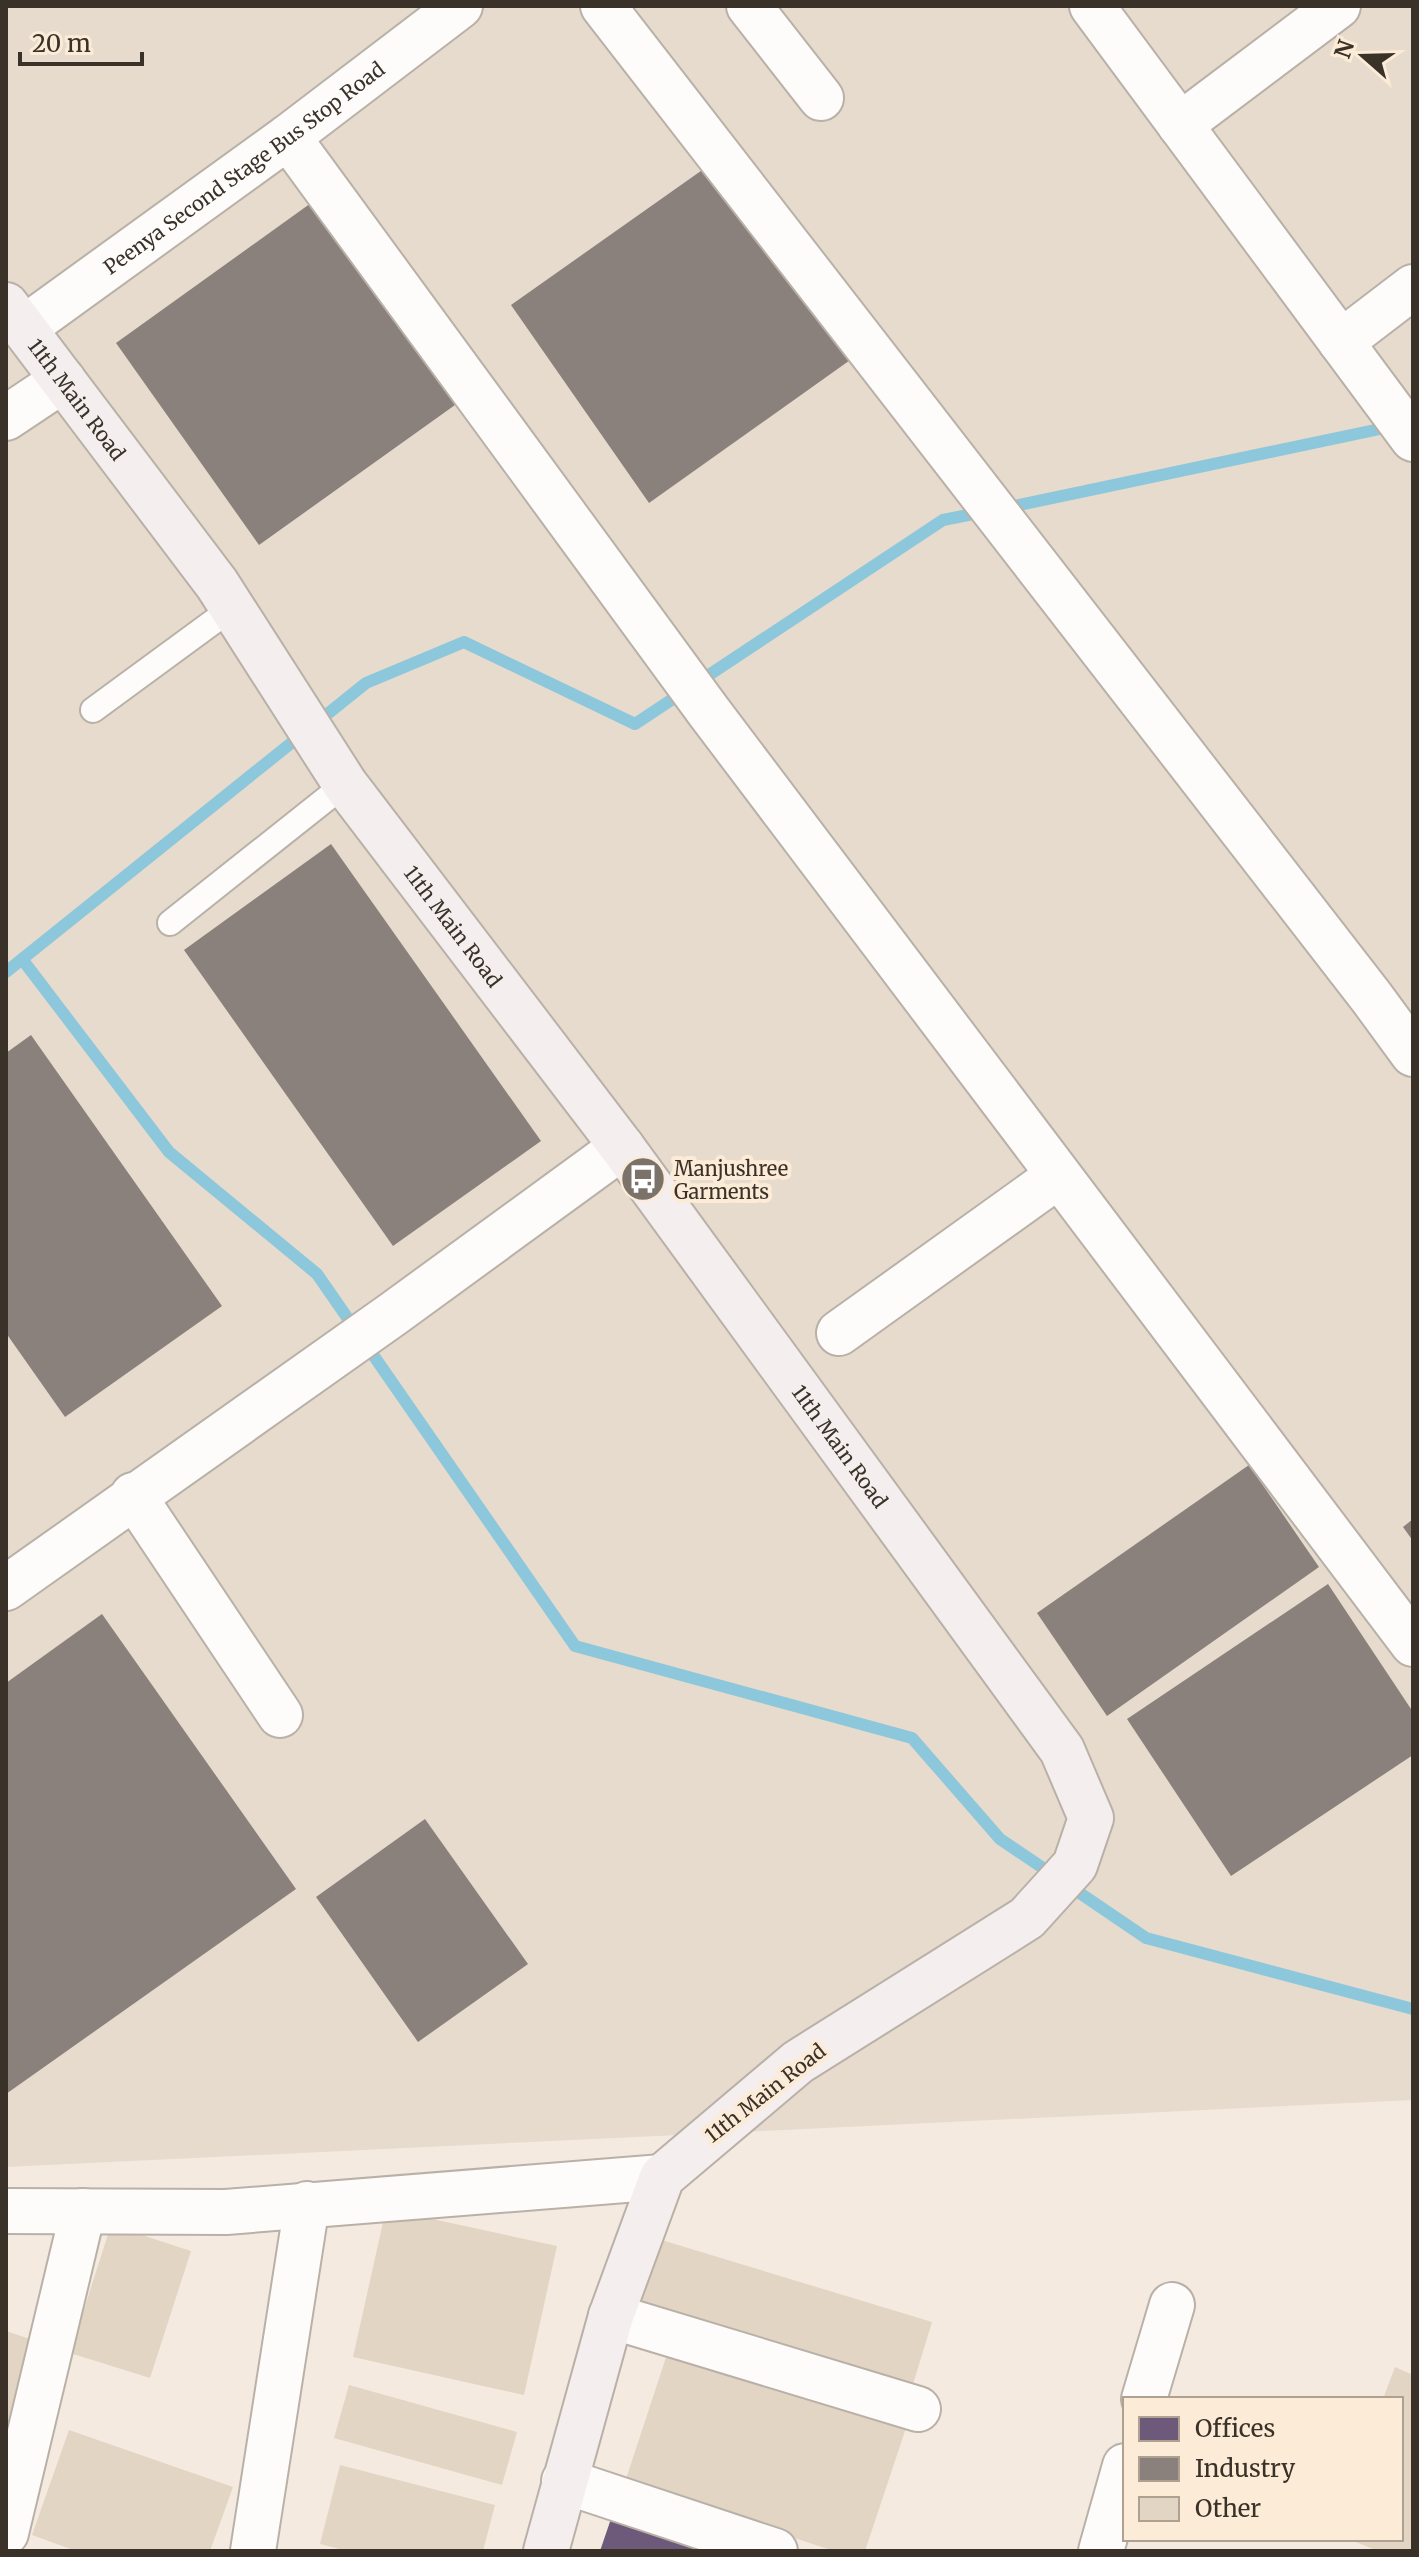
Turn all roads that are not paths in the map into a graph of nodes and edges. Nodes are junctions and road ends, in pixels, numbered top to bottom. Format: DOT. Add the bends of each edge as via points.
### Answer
graph roads {
  1 [pos="460,6"];
  2 [pos="603,6"];
  3 [pos="749,6"];
  4 [pos="1092,6"];
  5 [pos="1338,6"];
  6 [pos="821,98"];
  7 [pos="1180,125"];
  8 [pos="288,137"];
  9 [pos="1413,287"];
  10 [pos="15,316"];
  11 [pos="1341,342"];
  12 [pos="63,380"];
  13 [pos="6,418"];
  14 [pos="1413,439"];
  15 [pos="232,608"];
  16 [pos="93,710"];
  17 [pos="335,768"];
  18 [pos="170,923"];
  19 [pos="1413,1054"];
  20 [pos="622,1147"];
  21 [pos="1058,1176"];
  22 [pos="839,1333"];
  23 [pos="133,1495"];
  24 [pos="6,1588"];
  25 [pos="1413,1644"];
  26 [pos="280,1715"];
  27 [pos="662,2177"];
  28 [pos="307,2204"];
  29 [pos="6,2211"];
  30 [pos="83,2211"];
  31 [pos="1172,2305"];
  32 [pos="611,2316"];
  33 [pos="1145,2397"];
  34 [pos="918,2409"];
  35 [pos="1123,2473"];
  36 [pos="564,2481"];
  37 [pos="6,2533"];
  38 [pos="253,2551"];
  39 [pos="546,2551"];
  40 [pos="775,2551"];
  41 [pos="1101,2551"];
  1 -- 8 [label="street, Peenya Second Stage Bus Stop Road"];
  2 -- 19 [label="street"];
  3 -- 6 [label="street"];
  4 -- 7 [label="street"];
  5 -- 7 [label="street"];
  7 -- 11 [label="street"];
  8 -- 10 [label="street, Peenya Second Stage Bus Stop Road"];
  8 -- 21 [label="street" via="670,660"];
  9 -- 11 [label="street"];
  10 -- 12 [label="street, 11th Main Road"];
  11 -- 14 [label="street"];
  12 -- 13 [label="street"];
  12 -- 15 [label="street, 11th Main Road"];
  15 -- 16 [label="lane"];
  15 -- 17 [label="street, 11th Main Road"];
  17 -- 18 [label="lane"];
  17 -- 20 [label="street, 11th Main Road"];
  20 -- 23 [label="street"];
  20 -- 27 [label="street, 11th Main Road" via="1062,1750 1091,1818 1062,1880 1027,1918 798,2062"];
  21 -- 22 [label="street"];
  21 -- 25 [label="street"];
  23 -- 24 [label="street"];
  23 -- 26 [label="street"];
  27 -- 28 [label="street"];
  27 -- 32 [label="street, 11th Main Road"];
  28 -- 30 [label="street" via="226,2212"];
  28 -- 38 [label="street"];
  29 -- 30 [label="street"];
  30 -- 37 [label="street"];
  31 -- 33 [label="street"];
  32 -- 34 [label="street"];
  32 -- 36 [label="street, 11th Main Road"];
  35 -- 41 [label="street"];
  36 -- 39 [label="street, 11th Main Road"];
  36 -- 40 [label="street"];
}
